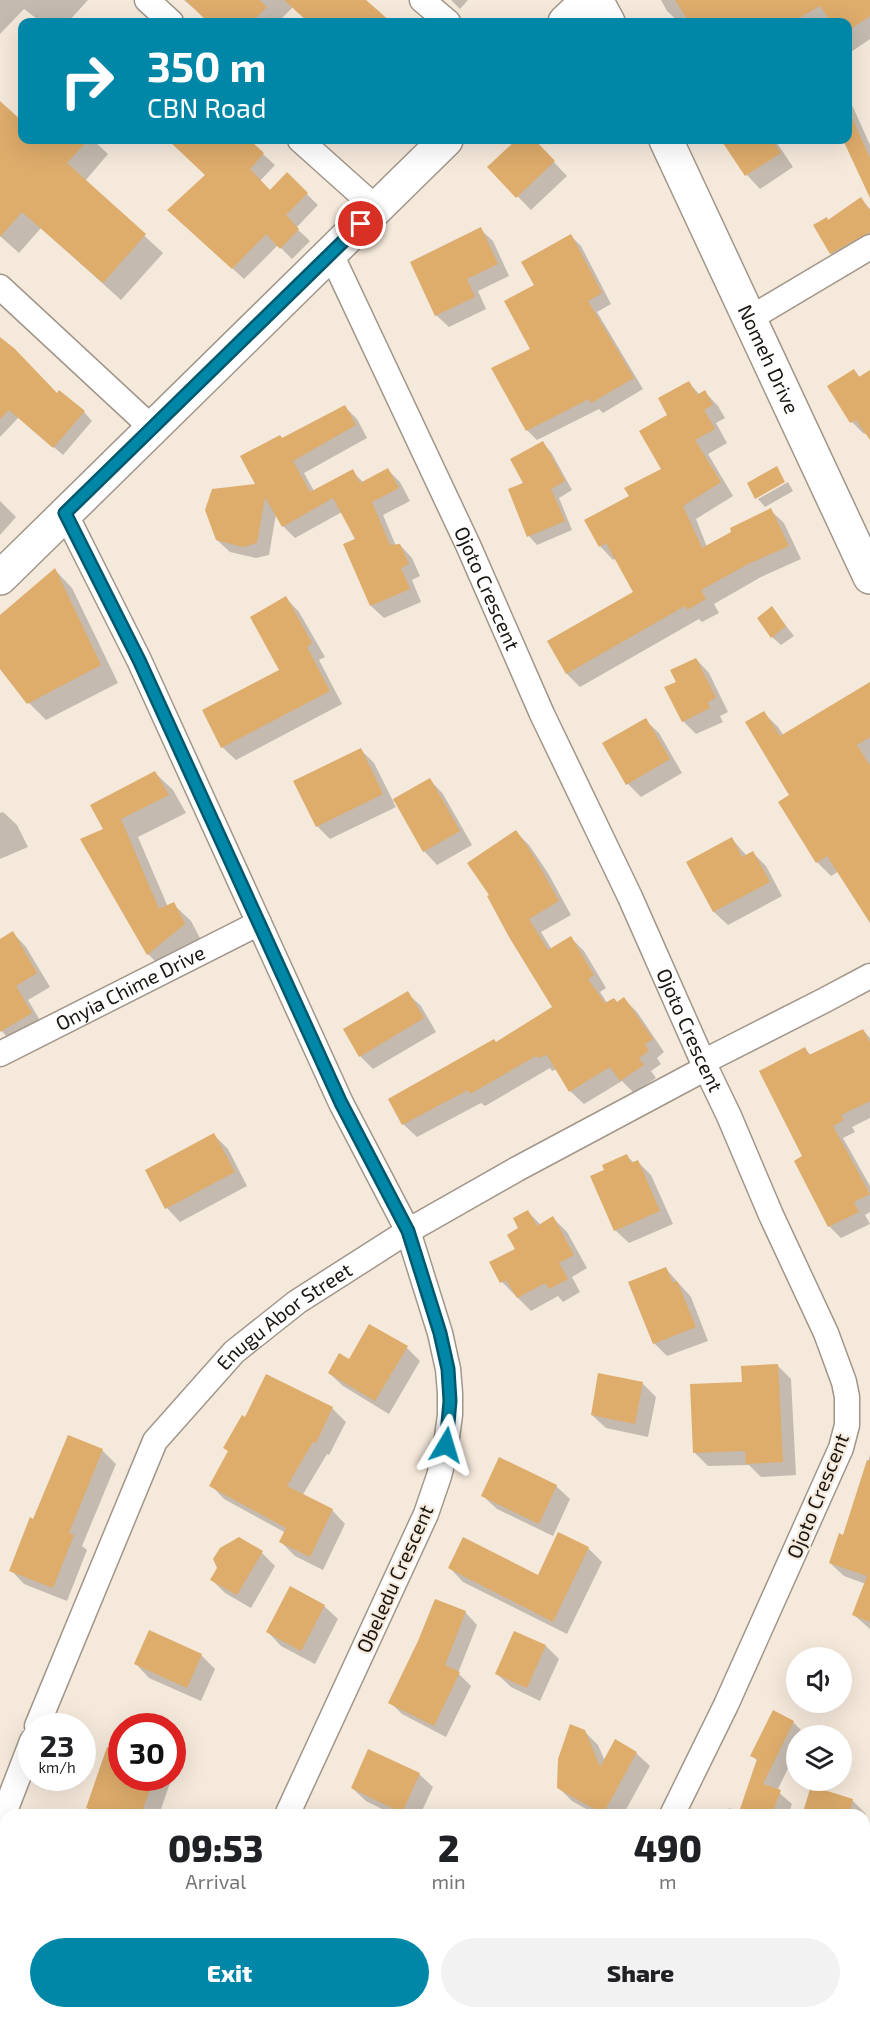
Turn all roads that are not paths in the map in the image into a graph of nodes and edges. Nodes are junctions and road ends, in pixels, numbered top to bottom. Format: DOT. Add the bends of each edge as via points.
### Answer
graph roads {
  1 [pos="147,0"];
  2 [pos="422,0"];
  3 [pos="588,0"];
  4 [pos="596,0"];
  5 [pos="167,18"];
  6 [pos="442,18"];
  7 [pos="569,18"];
  8 [pos="606,18"];
  9 [pos="304,144"];
  10 [pos="442,144"];
  11 [pos="668,144"];
  12 [pos="376,208"];
  13 [pos="870,247"];
  14 [pos="331,254"];
  15 [pos="0,287"];
  16 [pos="749,319"];
  17 [pos="153,429"];
  18 [pos="65,513"];
  19 [pos="870,577"];
  20 [pos="0,578"];
  21 [pos="259,923"];
  22 [pos="870,976"];
  23 [pos="0,1054"];
  24 [pos="704,1065"];
  25 [pos="408,1231"];
  26 [pos="42,1713"];
  27 [pos="18,1777"];
  28 [pos="6,1809"];
  29 [pos="290,1809"];
  30 [pos="675,1809"];
  1 -- 5 [label="street"];
  2 -- 6 [label="street"];
  3 -- 7 [label="main road"];
  4 -- 8 [label="main road"];
  9 -- 12 [label="street"];
  10 -- 12 [label="main road"];
  11 -- 16 [label="main road, Nomeh Drive"];
  12 -- 14 [label="main road"];
  13 -- 16 [label="street"];
  14 -- 17 [label="main road"];
  14 -- 24 [label="street, Ojoto Crescent"];
  15 -- 17 [label="street"];
  16 -- 19 [label="main road, Nomeh Drive"];
  17 -- 18 [label="main road"];
  18 -- 20 [label="main road"];
  18 -- 21 [label="street, Obeledu Crescent" via="139,660"];
  21 -- 23 [label="street, Onyia Chime Drive"];
  21 -- 25 [label="street, Obeledu Crescent" via="341,1103"];
  22 -- 24 [label="street, Enugu Abor Street"];
  24 -- 25 [label="street, Enugu Abor Street"];
  24 -- 30 [label="street, Ojoto Crescent" via="826,1334 844,1382 848,1410 841,1448 830,1475"];
  25 -- 26 [label="street, Enugu Abor Street" via="297,1302 249,1339 159,1435"];
  25 -- 29 [label="street, Obeledu Crescent" via="448,1369 450,1415 443,1461 423,1521"];
  27 -- 28 [label="street"];
}
